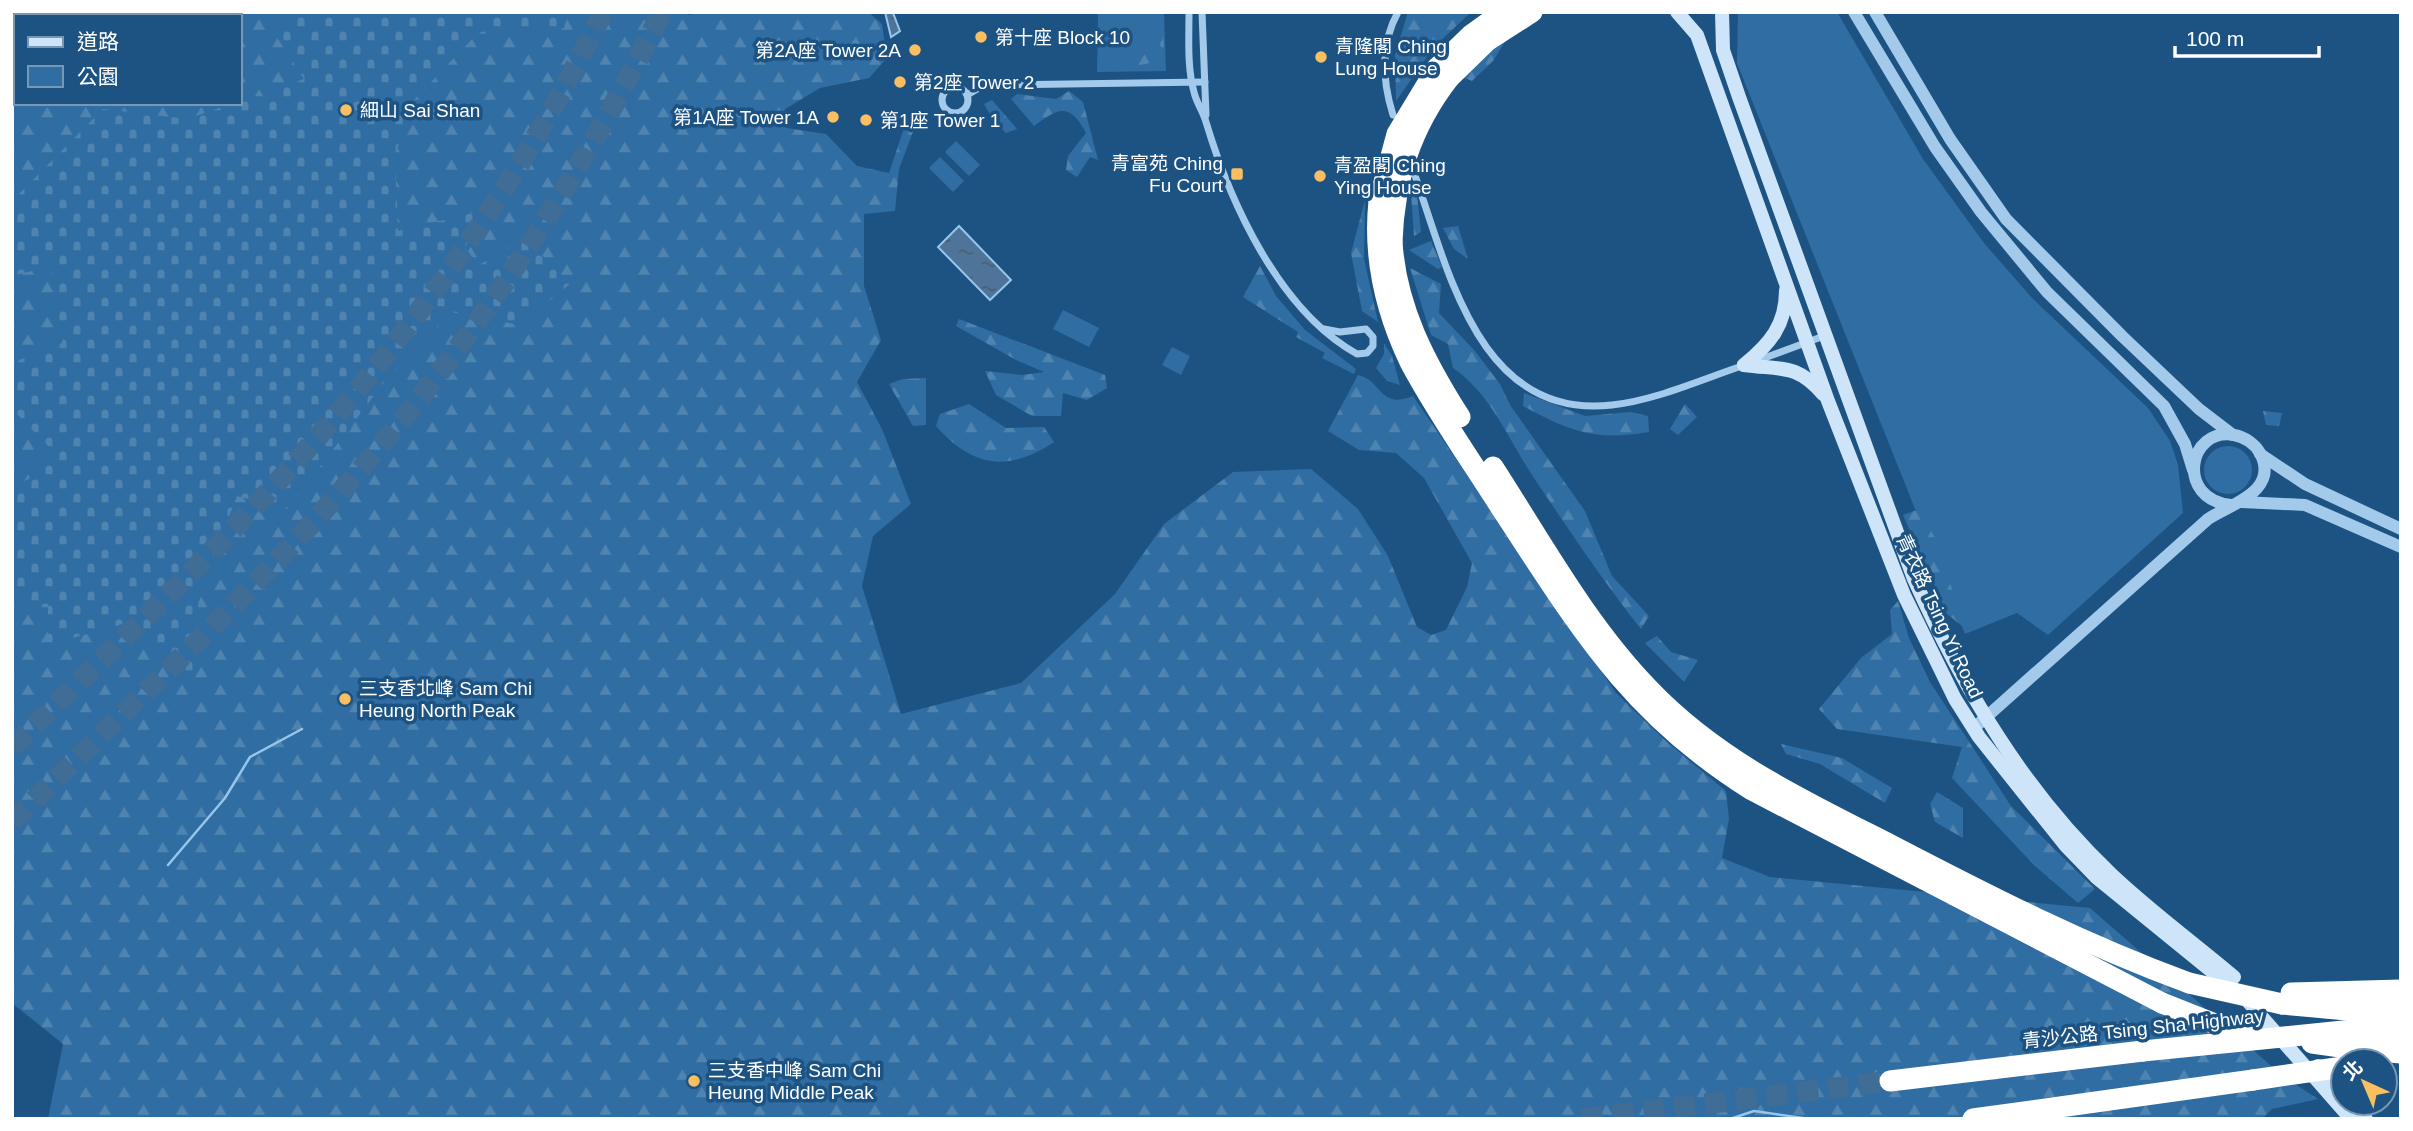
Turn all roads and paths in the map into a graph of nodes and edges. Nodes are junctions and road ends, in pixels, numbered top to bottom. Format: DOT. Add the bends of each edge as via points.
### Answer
graph roads {
  1 [pos="1189,12"];
  2 [pos="1202,12"];
  3 [pos="1398,12"];
  4 [pos="1503,12"];
  5 [pos="1532,12"];
  6 [pos="1677,12"];
  7 [pos="1722,12"];
  8 [pos="1854,12"];
  9 [pos="1875,12"];
  10 [pos="1443,73"];
  11 [pos="1192,82"];
  12 [pos="1205,82"];
  13 [pos="967,94"];
  14 [pos="1393,115"];
  15 [pos="1205,119"];
  16 [pos="1412,167"];
  17 [pos="1786,280"];
  18 [pos="1324,329"];
  19 [pos="1824,336"];
  20 [pos="1808,341"];
  21 [pos="1744,365"];
  22 [pos="1828,401"];
  23 [pos="2233,435"];
  24 [pos="2260,454"];
  25 [pos="2193,470"];
  26 [pos="2208,499"];
  27 [pos="2236,503"];
  28 [pos="2208,519"];
  29 [pos="2401,529"];
  30 [pos="2401,547"];
  31 [pos="1987,718"];
  32 [pos="1974,728"];
  33 [pos="1875,846"];
  34 [pos="2189,983"];
  35 [pos="2401,990"];
  36 [pos="2162,1003"];
  37 [pos="2401,1008"];
  38 [pos="2401,1017"];
  39 [pos="2401,1028"];
  40 [pos="2353,1030"];
  41 [pos="2401,1036"];
  42 [pos="2329,1048"];
  43 [pos="2329,1069"];
  44 [pos="2329,1078"];
  45 [pos="1890,1081"];
  46 [pos="1973,1119"];
  47 [pos="2351,1119"];
  1 -- 11 [label="street"];
  2 -- 12 [label="street"];
  3 -- 14 [label="street" via="1384,55"];
  4 -- 10 [label="highway" via="1471,34"];
  5 -- 10 [label="highway"];
  6 -- 17 [label="main road, 青衣路 Tsing Yi Road" via="1697,35"];
  7 -- 19 [label="main road, 青衣路 Tsing Yi Road" via="1723,50"];
  8 -- 25 [label="street" via="1935,147 1986,220 2047,292 2164,406"];
  9 -- 23 [label="street" via="1950,139 2006,219 2128,342"];
  10 -- 33 [label="highway, bridge" via="1404,160 1394,202 1392,242 1399,293 1415,338 1446,396 1584,606 1633,672 1690,728"];
  10 -- 33 [label="highway, bridge" via="1397,135 1379,201 1381,282 1400,341 1420,382 1589,640 1633,695 1727,774"];
  11 -- 12 [label="street"];
  11 -- 13 [label="street" via="1006,85"];
  11 -- 15 [label="street"];
  12 -- 15 [label="street"];
  15 -- 18 [label="street" via="1216,160 1243,220 1284,283"];
  16 -- 21 [label="street" via="1467,318 1488,353 1508,374 1535,391 1564,402 1612,405"];
  17 -- 20 [label="main road, 青衣路 Tsing Yi Road"];
  17 -- 21 [label="main road" via="1786,307 1779,328"];
  18 -- 18 [label="street" via="1366,329 1373,346 1367,353 1357,354"];
  19 -- 20 [label="street"];
  19 -- 31 [label="main road, 青衣路 Tsing Yi Road" via="1914,579 1943,644"];
  20 -- 21 [label="street"];
  20 -- 22 [label="main road, 青衣路 Tsing Yi Road"];
  21 -- 22 [label="main road" via="1798,372"];
  22 -- 32 [label="main road, 青衣路 Tsing Yi Road" via="1905,595 1955,699"];
  23 -- 24 [label="street" via="2244,438"];
  23 -- 25 [label="street" via="2221,435 2201,448"];
  24 -- 27 [label="street" via="2263,476 2259,487"];
  24 -- 29 [label="street" via="2305,484"];
  25 -- 26 [label="street"];
  26 -- 27 [label="street"];
  26 -- 28 [label="street"];
  27 -- 28 [label="street"];
  27 -- 30 [label="street" via="2305,505"];
  28 -- 31 [label="street"];
  31 -- 32 [label="street"];
  31 -- 44 [label="main road, 青衣路 Tsing Yi Road" via="2047,805 2111,874 2243,985"];
  32 -- 47 [label="main road, 青衣路 Tsing Yi Road" via="2031,805 2096,877 2246,999"];
  33 -- 34 [label="highway" via="2045,925"];
  33 -- 36 [label="highway"];
  34 -- 35 [label="highway, bridge" via="2298,993"];
  34 -- 37 [label="highway, bridge" via="2298,1006"];
  36 -- 41 [label="highway, bridge" via="2239,1022"];
  36 -- 42 [label="highway, bridge" via="2234,1031"];
  38 -- 40 [label="highway"];
  39 -- 40 [label="highway, 青沙公路 Tsing Sha Highway"];
  40 -- 45 [label="highway, 青沙公路 Tsing Sha Highway, bridge"];
  43 -- 46 [label="highway, bridge"];
}
